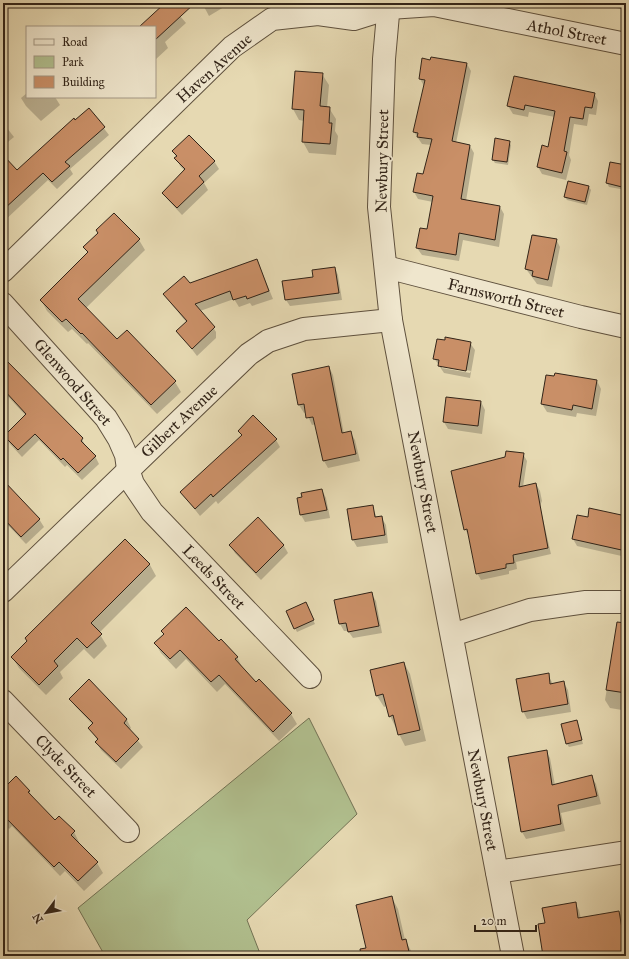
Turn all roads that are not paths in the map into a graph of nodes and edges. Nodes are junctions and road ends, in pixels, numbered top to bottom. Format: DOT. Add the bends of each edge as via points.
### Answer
graph roads {
  1 [pos="389,6"];
  2 [pos="626,44"];
  3 [pos="386,267"];
  4 [pos="3,271"];
  5 [pos="3,304"];
  6 [pos="391,320"];
  7 [pos="626,327"];
  8 [pos="128,470"];
  9 [pos="3,591"];
  10 [pos="626,602"];
  11 [pos="452,635"];
  12 [pos="310,677"];
  13 [pos="3,701"];
  14 [pos="128,831"];
  15 [pos="626,852"];
  16 [pos="497,872"];
  17 [pos="513,956"];
  1 -- 2 [label="street, Athol Street" via="434,5"];
  1 -- 3 [label="street, Newbury Street" via="384,59 379,207"];
  1 -- 4 [label="street, Haven Avenue" via="354,19 318,14 272,18 232,47"];
  3 -- 6 [label="street, Newbury Street"];
  3 -- 7 [label="street, Farnsworth Street"];
  5 -- 8 [label="street, Glenwood Street" via="106,418 126,455"];
  6 -- 8 [label="street, Gilbert Avenue" via="304,329 268,341 249,354"];
  6 -- 11 [label="street, Newbury Street"];
  8 -- 9 [label="street, Gilbert Avenue"];
  8 -- 12 [label="street, Leeds Street" via="133,484 152,512"];
  10 -- 11 [label="street" via="586,602 530,610"];
  11 -- 16 [label="street, Newbury Street"];
  13 -- 14 [label="street, Clyde Street"];
  15 -- 16 [label="street"];
  16 -- 17 [label="street, Newbury Street"];
}
